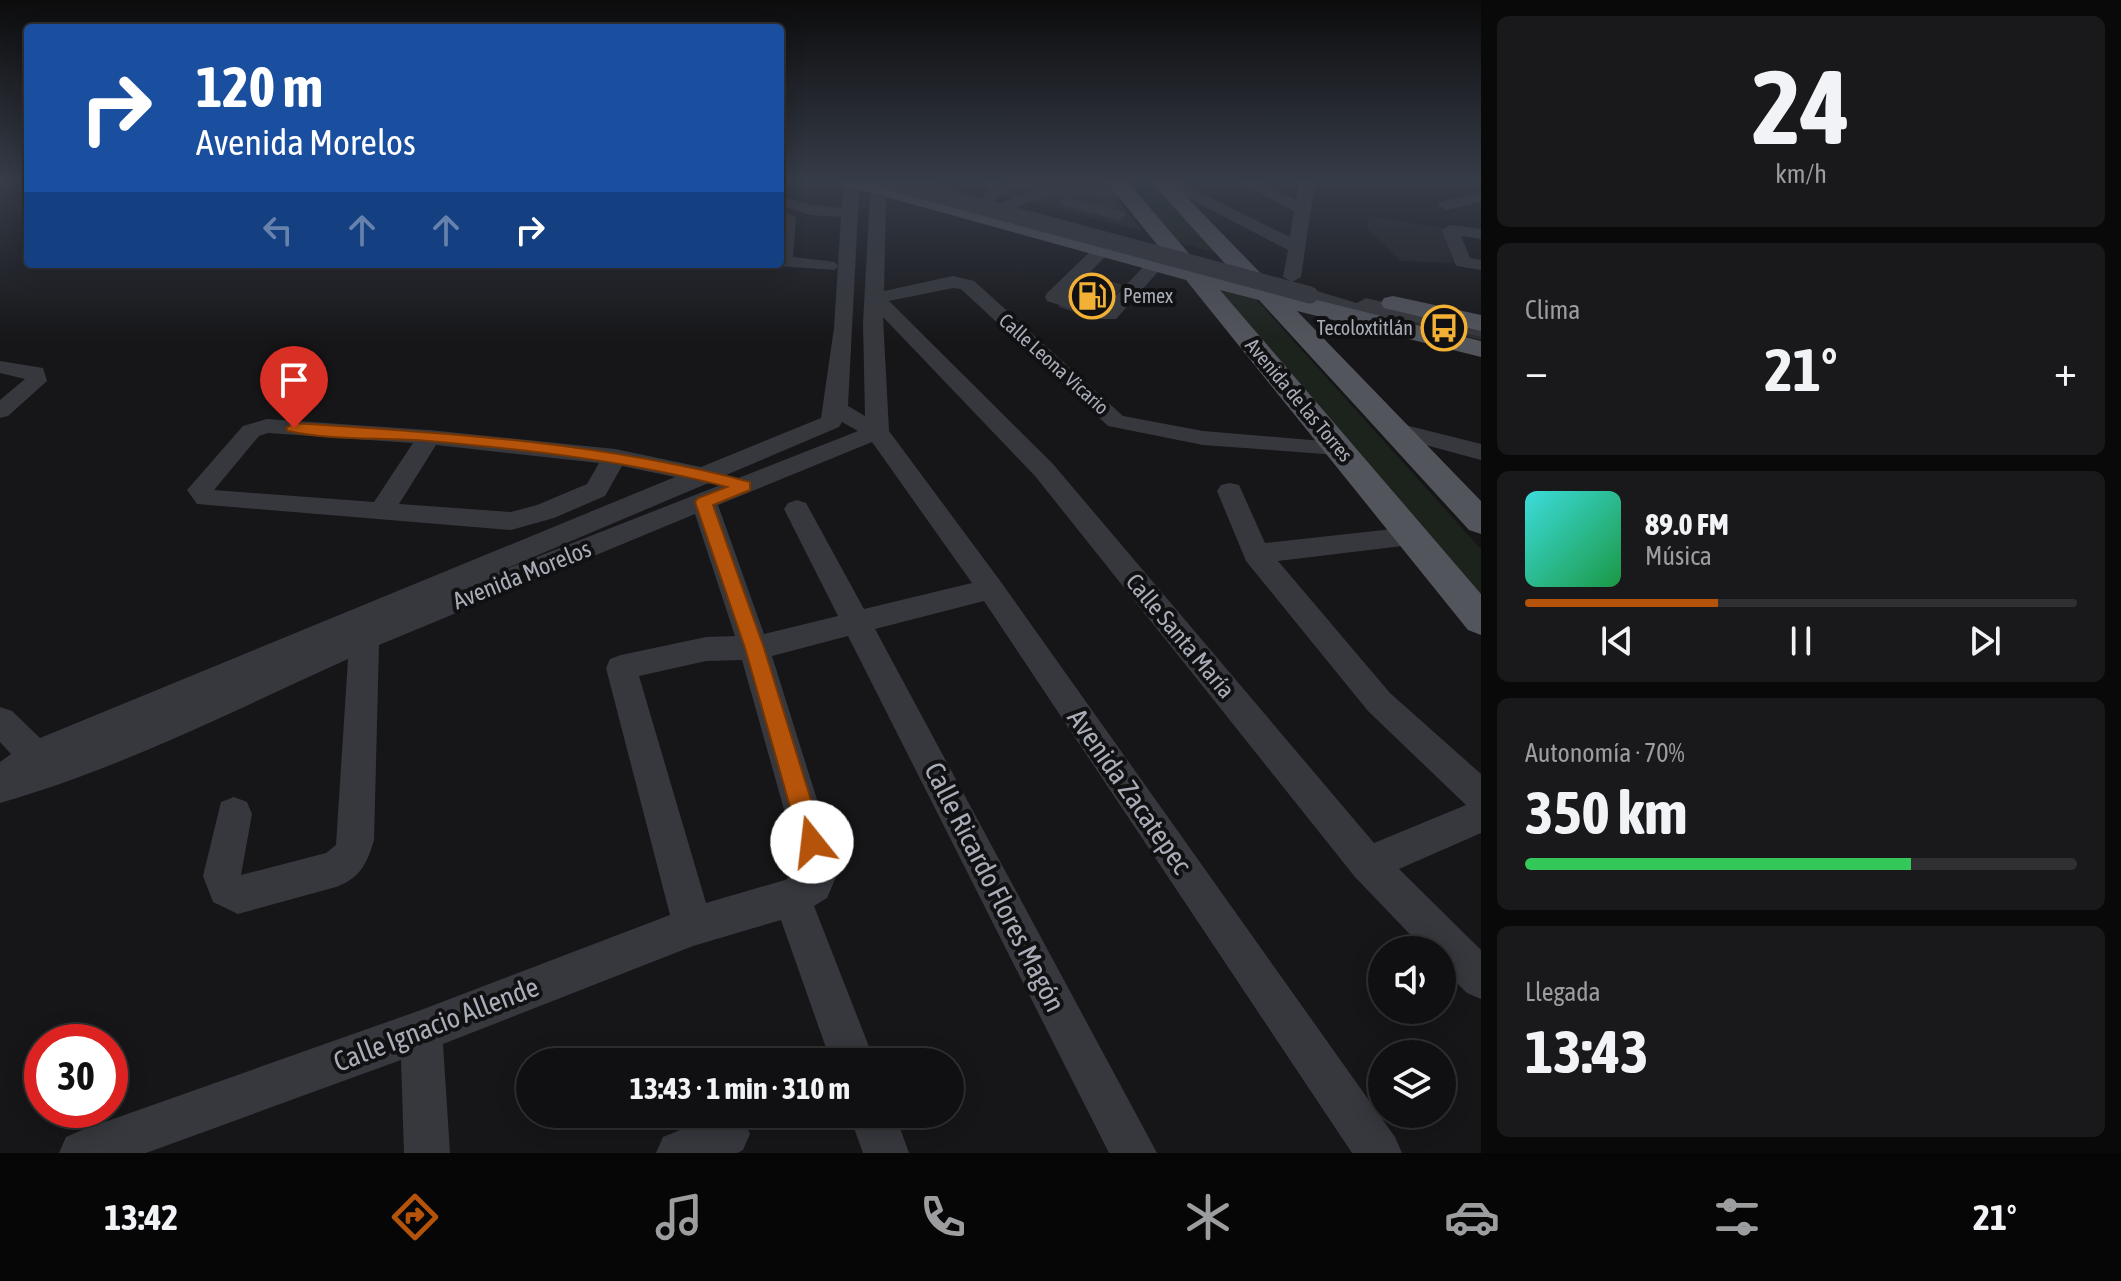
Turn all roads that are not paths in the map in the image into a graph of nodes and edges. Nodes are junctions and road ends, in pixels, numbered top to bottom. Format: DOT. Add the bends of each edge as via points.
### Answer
graph roads {
  1 [pos="786,235"];
  2 [pos="848,235"];
  3 [pos="876,235"];
  4 [pos="1071,235"];
  5 [pos="1076,235"];
  6 [pos="1102,235"];
  7 [pos="1151,235"];
  8 [pos="1213,235"];
  9 [pos="1271,235"];
  10 [pos="1299,235"];
  11 [pos="1453,235"];
  12 [pos="876,239"];
  13 [pos="848,240"];
  14 [pos="1298,248"];
  15 [pos="1103,249"];
  16 [pos="1164,255"];
  17 [pos="784,262"];
  18 [pos="784,262"];
  19 [pos="1472,263"];
  20 [pos="1241,264"];
  21 [pos="829,266"];
  22 [pos="1193,274"];
  23 [pos="1292,277"];
  24 [pos="1265,294"];
  25 [pos="1310,295"];
  26 [pos="874,310"];
  27 [pos="1481,323"];
  28 [pos="844,328"];
  29 [pos="1481,331"];
  30 [pos="1481,341"];
  31 [pos="1481,349"];
  32 [pos="0,367"];
  33 [pos="836,409"];
  34 [pos="0,411"];
  35 [pos="1393,429"];
  36 [pos="877,432"];
  37 [pos="429,437"];
  38 [pos="1338,448"];
  39 [pos="1481,452"];
  40 [pos="615,457"];
  41 [pos="704,488"];
  42 [pos="1230,491"];
  43 [pos="797,509"];
  44 [pos="381,511"];
  45 [pos="1481,522"];
  46 [pos="1411,536"];
  47 [pos="1256,554"];
  48 [pos="991,589"];
  49 [pos="1481,620"];
  50 [pos="857,622"];
  51 [pos="364,639"];
  52 [pos="754,648"];
  53 [pos="167,712"];
  54 [pos="0,721"];
  55 [pos="36,767"];
  56 [pos="0,784"];
  57 [pos="1481,796"];
  58 [pos="234,814"];
  59 [pos="1481,816"];
  60 [pos="1368,864"];
  61 [pos="792,897"];
  62 [pos="693,926"];
  63 [pos="1481,979"];
  64 [pos="421,1031"];
  65 [pos="848,1048"];
  66 [pos="877,1128"];
  67 [pos="727,1134"];
  68 [pos="82,1153"];
  69 [pos="427,1153"];
  70 [pos="679,1153"];
  71 [pos="886,1153"];
  72 [pos="1134,1153"];
  73 [pos="1379,1153"];
  1 -- 18 [label="street"];
  2 -- 13 [label="street"];
  3 -- 12 [label="street"];
  4 -- 15 [label="main road"];
  5 -- 25 [label="street, bridge"];
  6 -- 16 [label="main road"];
  7 -- 16 [label="main road, Avenida de las Torres"];
  8 -- 20 [label="main road, Avenida de las Torres"];
  9 -- 14 [label="street"];
  10 -- 14 [label="street"];
  11 -- 19 [label="street"];
  12 -- 13 [label="street"];
  12 -- 26 [label="street"];
  13 -- 21 [label="street" via="829,249"];
  13 -- 28 [label="street"];
  14 -- 23 [label="street"];
  15 -- 16 [label="main road"];
  15 -- 16 [label="street" via="1054,297 1109,315"];
  16 -- 20 [label="main road"];
  16 -- 22 [label="main road, Avenida de las Torres"];
  17 -- 21 [label="street"];
  20 -- 23 [label="main road"];
  20 -- 24 [label="main road, Avenida de las Torres"];
  21 -- 28 [label="street" via="828,316"];
  22 -- 24 [label="main road"];
  22 -- 38 [label="main road, Avenida de las Torres"];
  23 -- 27 [label="main road"];
  24 -- 31 [label="main road"];
  24 -- 35 [label="main road, Avenida de las Torres"];
  25 -- 29 [label="street"];
  25 -- 30 [label="street"];
  26 -- 28 [label="street"];
  26 -- 36 [label="street"];
  26 -- 38 [label="street, Calle Leona Vicario" via="953,282 967,285 1116,421 1203,438"];
  26 -- 60 [label="street, Calle Santa María" via="906,327 1044,470"];
  28 -- 33 [label="street"];
  32 -- 34 [label="street" via="35,373 36,381"];
  33 -- 36 [label="street, Avenida Zacatepec"];
  33 -- 41 [label="street, Avenida Morelos" via="831,422"];
  35 -- 39 [label="street"];
  35 -- 45 [label="main road, Avenida de las Torres"];
  36 -- 41 [label="street, Avenida Morelos" via="744,486"];
  36 -- 48 [label="street, Avenida Zacatepec"];
  37 -- 40 [label="street"];
  37 -- 44 [label="street"];
  37 -- 44 [label="street" via="267,426 251,431 200,490 206,498"];
  38 -- 46 [label="main road, Avenida de las Torres"];
  40 -- 41 [label="street"];
  40 -- 44 [label="street" via="596,490 511,521"];
  41 -- 51 [label="street, Avenida Morelos"];
  41 -- 52 [label="street"];
  41 -- 53 [label="street, Avenida Morelos"];
  42 -- 47 [label="street"];
  43 -- 50 [label="street, Calle Ricardo Flores Magón"];
  46 -- 47 [label="street"];
  46 -- 49 [label="main road, Avenida de las Torres"];
  47 -- 57 [label="street" via="1379,702"];
  48 -- 50 [label="street"];
  48 -- 73 [label="street, Avenida Zacatepec"];
  50 -- 52 [label="street"];
  50 -- 72 [label="street, Calle Ricardo Flores Magón"];
  51 -- 53 [label="street, Avenida Morelos"];
  51 -- 58 [label="street" via="356,840 351,856 336,869 238,895 226,889 222,876"];
  52 -- 61 [label="street" via="820,870 814,885"];
  52 -- 62 [label="street" via="706,649 621,668"];
  53 -- 55 [label="street, Avenida Morelos"];
  54 -- 55 [label="street"];
  55 -- 56 [label="street, Avenida Morelos"];
  59 -- 60 [label="street"];
  60 -- 63 [label="street, Calle Santa María"];
  61 -- 62 [label="street, Calle Ignacio Allende"];
  61 -- 65 [label="street"];
  62 -- 64 [label="street, Calle Ignacio Allende"];
  64 -- 68 [label="street, Calle Ignacio Allende"];
  64 -- 69 [label="street"];
  66 -- 71 [label="street"];
  67 -- 70 [label="street"];
}
